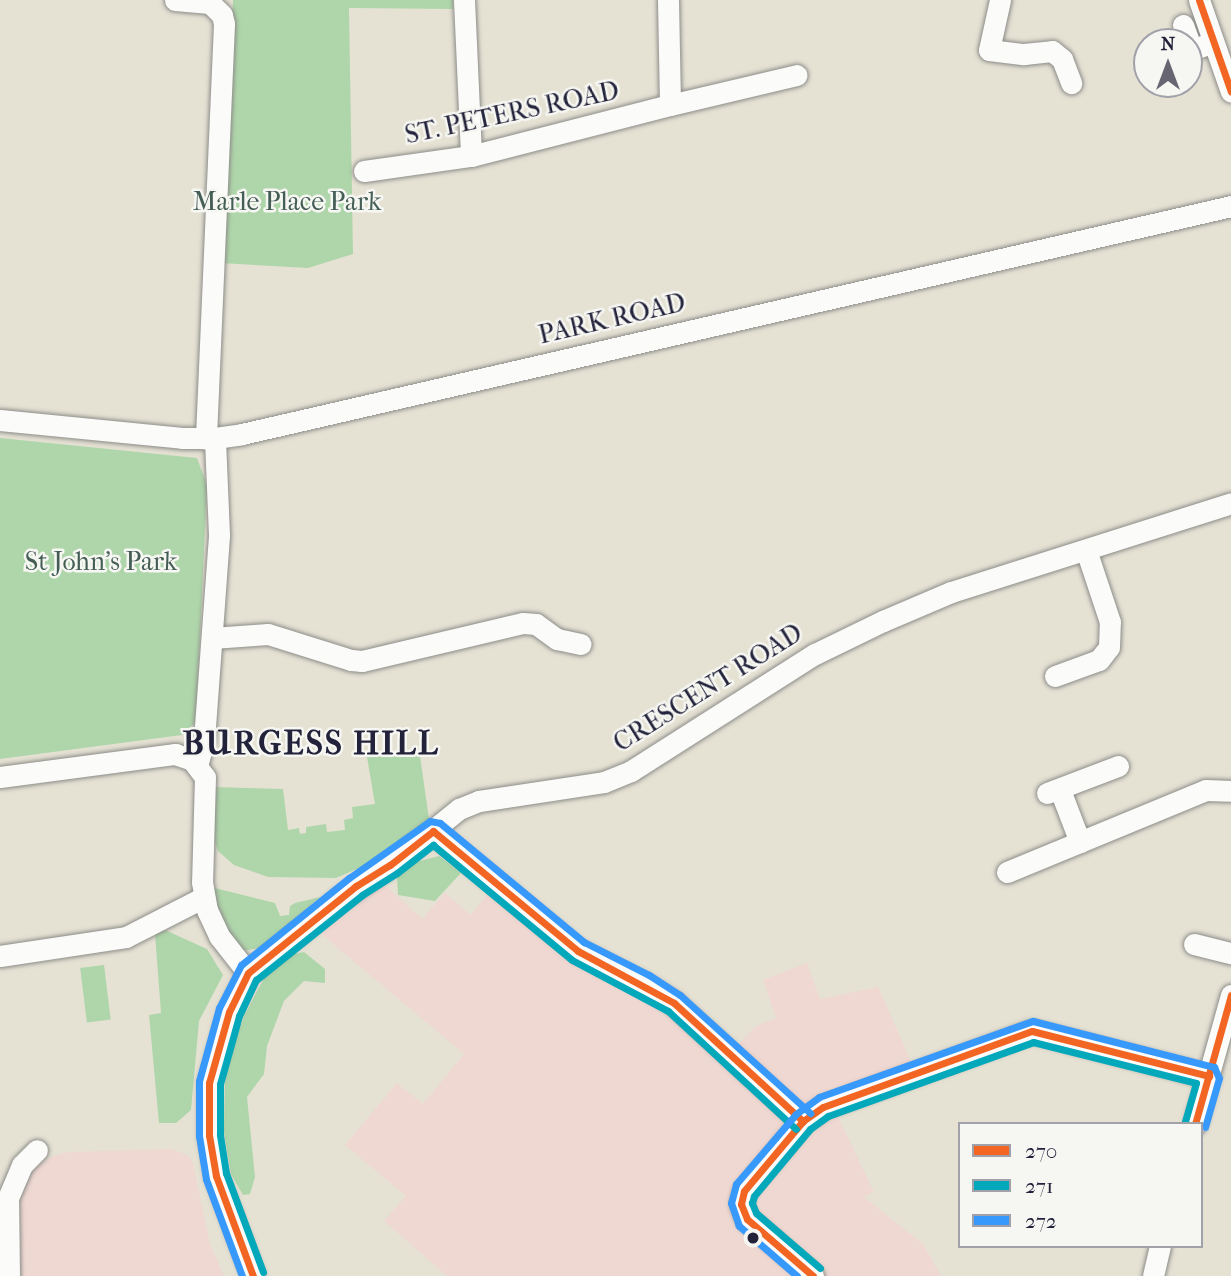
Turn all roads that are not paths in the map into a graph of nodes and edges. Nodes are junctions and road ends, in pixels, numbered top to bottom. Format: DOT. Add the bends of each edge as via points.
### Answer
graph roads {
  1 [pos="175,0"];
  2 [pos="464,0"];
  3 [pos="668,0"];
  4 [pos="1000,0"];
  5 [pos="1201,1"];
  6 [pos="1183,25"];
  7 [pos="1184,28"];
  8 [pos="1213,42"];
  9 [pos="1203,46"];
  10 [pos="797,75"];
  11 [pos="1071,83"];
  12 [pos="1231,92"];
  13 [pos="670,105"];
  14 [pos="471,156"];
  15 [pos="364,171"];
  16 [pos="1231,206"];
  17 [pos="0,420"];
  18 [pos="211,438"];
  19 [pos="1231,503"];
  20 [pos="1086,550"];
  21 [pos="212,638"];
  22 [pos="580,644"];
  23 [pos="1055,676"];
  24 [pos="197,766"];
  25 [pos="1118,766"];
  26 [pos="0,778"];
  27 [pos="1231,791"];
  28 [pos="433,831"];
  29 [pos="1080,842"];
  30 [pos="1007,872"];
  31 [pos="204,897"];
  32 [pos="1194,944"];
  33 [pos="1231,953"];
  34 [pos="0,956"];
  35 [pos="248,973"];
  36 [pos="1231,995"];
  37 [pos="1209,1076"];
  38 [pos="803,1121"];
  39 [pos="1196,1122"];
  40 [pos="37,1150"];
  41 [pos="1160,1248"];
  42 [pos="9,1276"];
  43 [pos="253,1276"];
  44 [pos="813,1276"];
  45 [pos="1153,1276"];
  1 -- 18 [label="street" via="211,3 222,15 223,24"];
  2 -- 14 [label="street"];
  3 -- 13 [label="street"];
  4 -- 11 [label="street" via="982,52 1052,51 1062,59"];
  5 -- 8 [label="street"];
  6 -- 7 [label="street"];
  8 -- 9 [label="street"];
  8 -- 12 [label="street"];
  10 -- 13 [label="street, ST. PETERS ROAD"];
  13 -- 14 [label="street, ST. PETERS ROAD"];
  14 -- 15 [label="street, ST. PETERS ROAD"];
  16 -- 18 [label="street, PARK ROAD"];
  17 -- 18 [label="street, PARK ROAD"];
  18 -- 21 [label="street" via="219,535"];
  19 -- 20 [label="street, CRESCENT ROAD"];
  20 -- 23 [label="street" via="1110,622 1109,647 1099,660"];
  20 -- 28 [label="street, CRESCENT ROAD" via="951,592 815,654 631,771 604,782 479,801 459,809"];
  21 -- 22 [label="street" via="268,634 362,660 523,623 536,624 557,639"];
  21 -- 24 [label="street" via="204,740"];
  24 -- 26 [label="street" via="175,754"];
  24 -- 31 [label="street" via="205,777"];
  25 -- 29 [label="street" via="1053,791"];
  27 -- 29 [label="street" via="1206,790"];
  28 -- 35 [label="street, CRESCENT ROAD"];
  28 -- 38 [label="street" via="578,951 674,1003"];
  29 -- 30 [label="street"];
  31 -- 34 [label="street" via="126,937"];
  31 -- 35 [label="street" via="219,936"];
  32 -- 33 [label="street"];
  35 -- 43 [label="street" via="229,1012 209,1083 209,1135 216,1176"];
  36 -- 37 [label="street"];
  37 -- 38 [label="street" via="1032,1031 822,1107"];
  37 -- 39 [label="street"];
  38 -- 44 [label="street" via="744,1192 741,1204 747,1219"];
  40 -- 42 [label="street" via="22,1165 8,1198"];
  41 -- 45 [label="street"];
}
